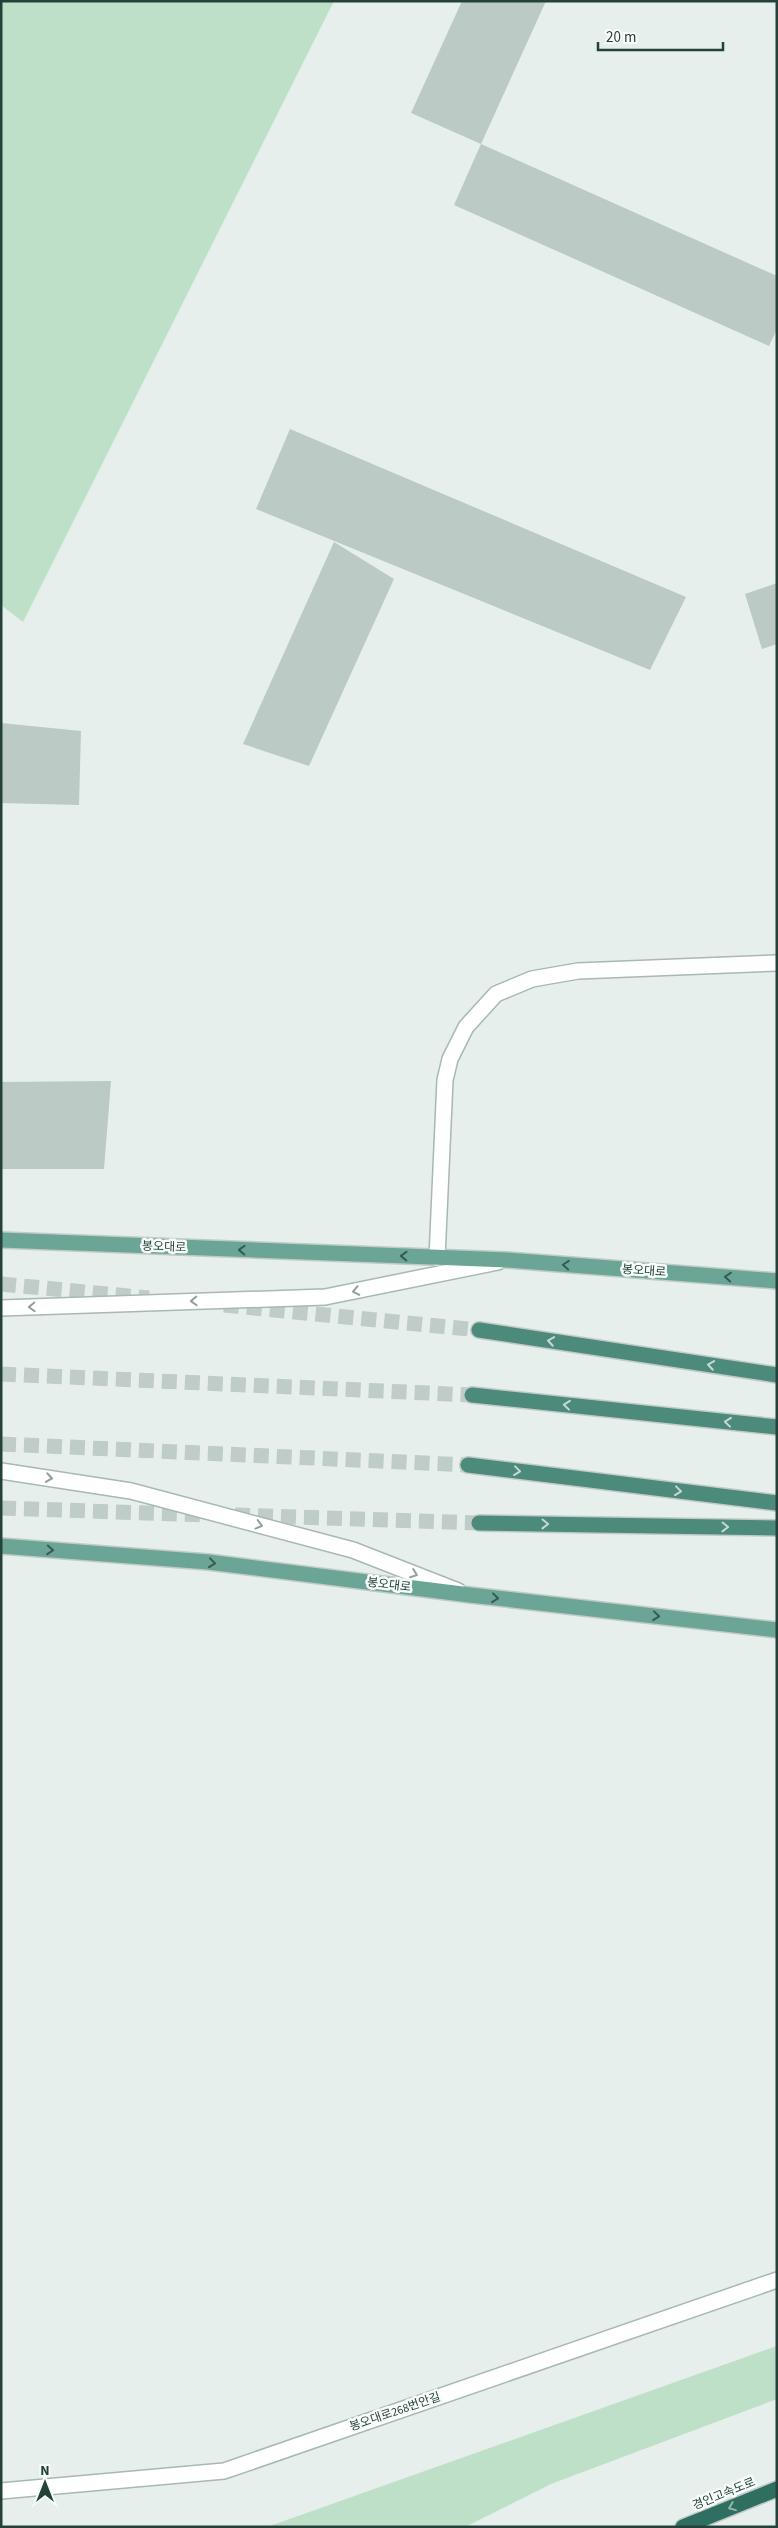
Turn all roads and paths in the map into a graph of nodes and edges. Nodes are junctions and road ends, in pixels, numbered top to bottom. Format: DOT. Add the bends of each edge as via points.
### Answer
graph roads {
  1 [pos="777,963"];
  2 [pos="1,1240"];
  3 [pos="437,1258"];
  4 [pos="507,1260"];
  5 [pos="777,1281"];
  6 [pos="1,1308"];
  7 [pos="479,1330"];
  8 [pos="777,1375"];
  9 [pos="472,1395"];
  10 [pos="777,1427"];
  11 [pos="468,1465"];
  12 [pos="1,1471"];
  13 [pos="777,1503"];
  14 [pos="479,1523"];
  15 [pos="777,1528"];
  16 [pos="1,1546"];
  17 [pos="470,1595"];
  18 [pos="777,1630"];
  19 [pos="777,2280"];
  20 [pos="777,2489"];
  21 [pos="1,2491"];
  22 [pos="683,2527"];
  1 -- 3 [label="street" via="578,971 532,979 496,994 466,1027 450,1058 444,1080"];
  3 -- 2 [label="main road, 봉오대로, one-way"];
  3 -- 4 [label="main road, 봉오대로"];
  5 -- 4 [label="main road, 봉오대로, one-way"];
  4 -- 6 [label="street, one-way" via="325,1297"];
  8 -- 7 [label="highway, one-way"];
  10 -- 9 [label="highway, one-way"];
  11 -- 13 [label="highway, one-way"];
  12 -- 17 [label="street, one-way" via="131,1491 352,1550"];
  14 -- 15 [label="highway, one-way"];
  16 -- 17 [label="main road, 봉오대로, one-way" via="208,1562"];
  17 -- 18 [label="main road, 봉오대로, one-way"];
  19 -- 21 [label="street, 봉오대로268번안길" via="224,2471"];
  20 -- 22 [label="highway, 경인고속도로, one-way"];
}
